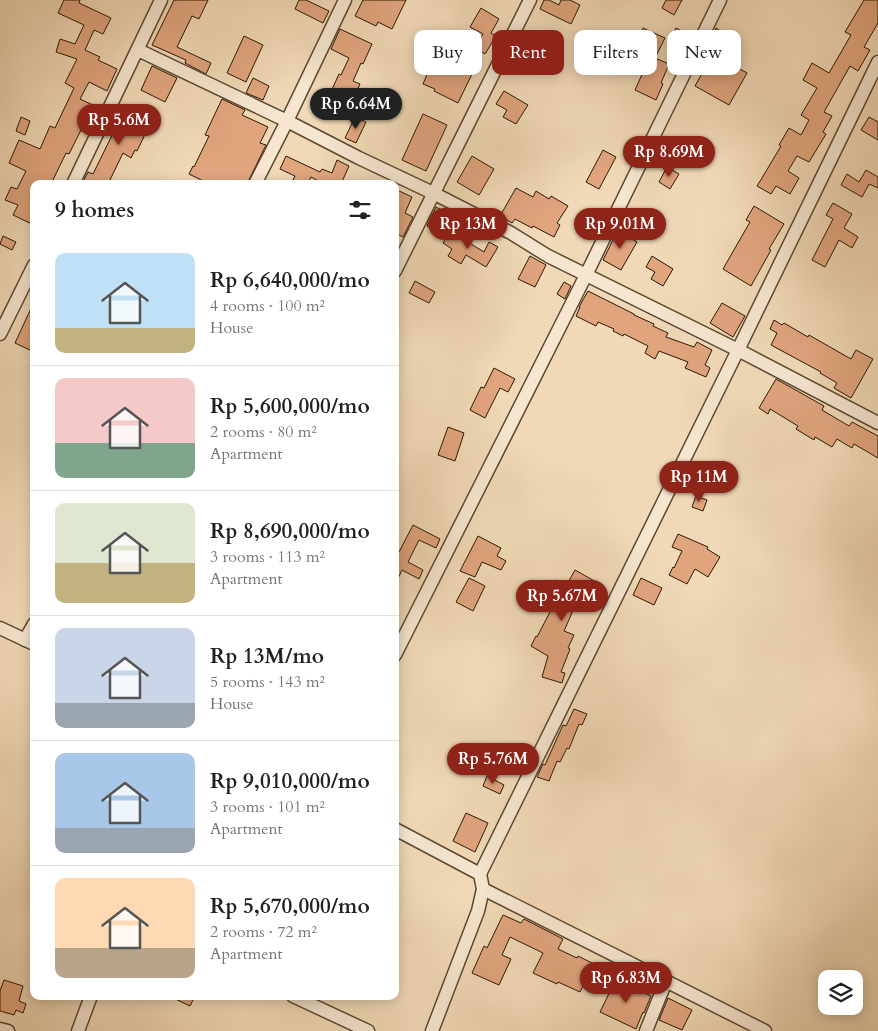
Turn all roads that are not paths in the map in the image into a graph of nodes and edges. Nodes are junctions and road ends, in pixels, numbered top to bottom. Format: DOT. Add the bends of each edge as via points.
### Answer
graph roads {
  1 [pos="161,0"];
  2 [pos="345,0"];
  3 [pos="530,0"];
  4 [pos="720,0"];
  5 [pos="138,50"];
  6 [pos="878,62"];
  7 [pos="287,121"];
  8 [pos="75,180"];
  9 [pos="257,180"];
  10 [pos="434,193"];
  11 [pos="399,264"];
  12 [pos="30,273"];
  13 [pos="586,275"];
  14 [pos="0,334"];
  15 [pos="738,350"];
  16 [pos="878,423"];
  17 [pos="0,628"];
  18 [pos="30,642"];
  19 [pos="399,647"];
  20 [pos="399,831"];
  21 [pos="480,874"];
  22 [pos="483,889"];
  23 [pos="666,981"];
  24 [pos="90,1000"];
  25 [pos="302,1000"];
  26 [pos="0,1029"];
  27 [pos="8,1031"];
  28 [pos="78,1031"];
  29 [pos="368,1031"];
  30 [pos="432,1031"];
  31 [pos="646,1031"];
  32 [pos="765,1031"];
  1 -- 5 [label="street"];
  2 -- 7 [label="street"];
  3 -- 10 [label="street"];
  4 -- 13 [label="street"];
  5 -- 7 [label="street"];
  5 -- 8 [label="street"];
  6 -- 15 [label="street"];
  7 -- 9 [label="street"];
  7 -- 10 [label="street"];
  10 -- 11 [label="street"];
  10 -- 13 [label="street"];
  12 -- 14 [label="street"];
  13 -- 15 [label="street"];
  13 -- 19 [label="street"];
  15 -- 16 [label="street"];
  15 -- 21 [label="street"];
  17 -- 18 [label="street"];
  20 -- 21 [label="street"];
  21 -- 22 [label="street"];
  22 -- 23 [label="street"];
  22 -- 30 [label="street" via="478,911"];
  23 -- 31 [label="street"];
  23 -- 32 [label="street"];
  24 -- 28 [label="street"];
  25 -- 29 [label="street"];
  26 -- 27 [label="street"];
}
